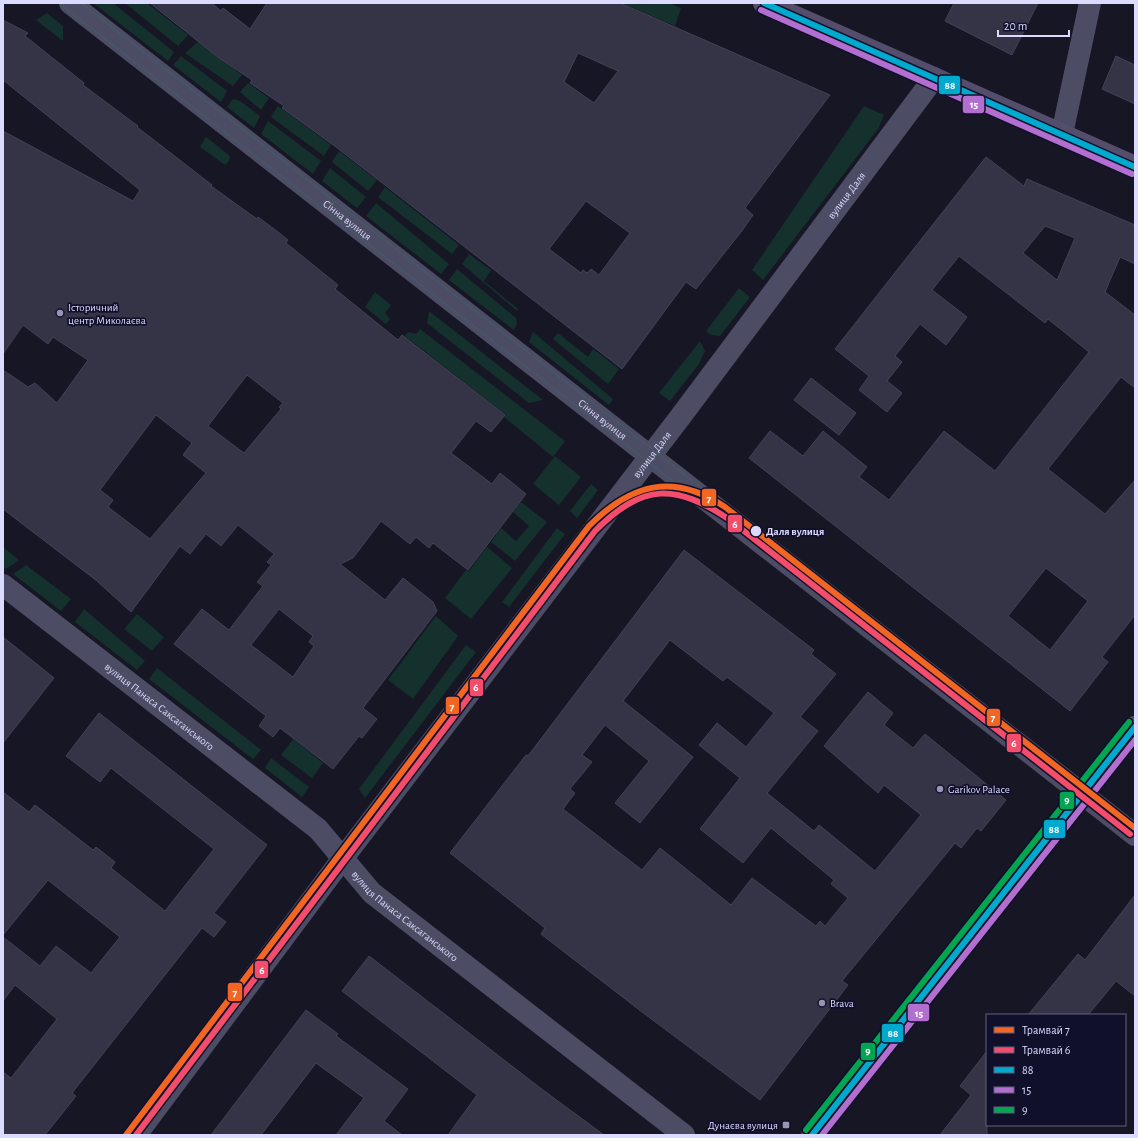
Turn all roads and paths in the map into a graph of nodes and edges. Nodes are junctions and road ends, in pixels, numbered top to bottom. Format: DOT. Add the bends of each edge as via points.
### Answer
graph roads {
  1 [pos="70,3"];
  2 [pos="764,3"];
  3 [pos="1090,3"];
  4 [pos="934,78"];
  5 [pos="1062,134"];
  6 [pos="1135,167"];
  7 [pos="650,457"];
  8 [pos="3,585"];
  9 [pos="1135,727"];
  10 [pos="1082,794"];
  11 [pos="1135,835"];
  12 [pos="342,858"];
  13 [pos="136,1135"];
  14 [pos="684,1135"];
  15 [pos="812,1135"];
  1 -- 7 [label="street, Сінна вулиця"];
  2 -- 4 [label="main road"];
  3 -- 5 [label="street"];
  4 -- 5 [label="main road"];
  4 -- 7 [label="street, вулиця Даля"];
  5 -- 6 [label="main road"];
  7 -- 10 [label="street, Сінна вулиця"];
  7 -- 12 [label="street, вулиця Даля"];
  8 -- 12 [label="street, вулиця Панаса Саксаганського" via="318,829"];
  9 -- 10 [label="street"];
  10 -- 11 [label="street, Сінна вулиця"];
  10 -- 15 [label="street"];
  12 -- 13 [label="street, вулиця Даля"];
  12 -- 14 [label="street, вулиця Панаса Саксаганського" via="372,893"];
}
